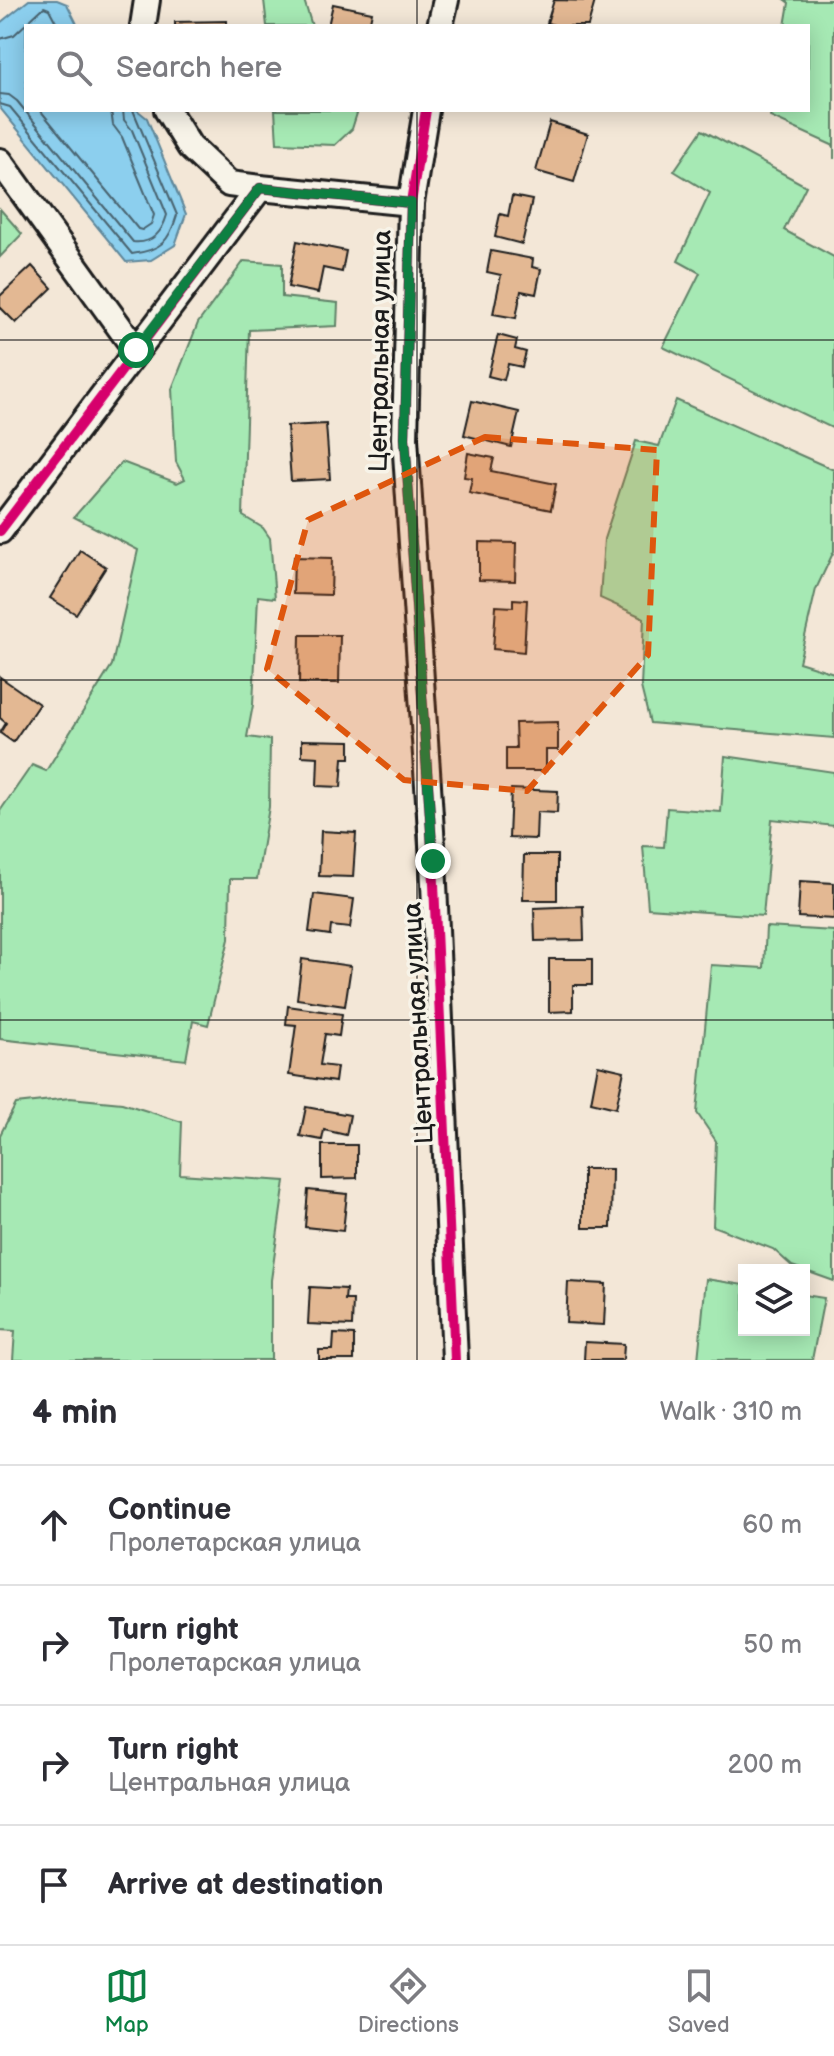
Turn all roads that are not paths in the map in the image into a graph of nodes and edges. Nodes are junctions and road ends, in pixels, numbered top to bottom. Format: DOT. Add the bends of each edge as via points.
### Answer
graph roads {
  1 [pos="147,0"];
  2 [pos="446,0"];
  3 [pos="143,24"];
  4 [pos="440,24"];
  5 [pos="168,112"];
  6 [pos="426,112"];
  7 [pos="0,161"];
  8 [pos="260,188"];
  9 [pos="411,203"];
  10 [pos="136,350"];
  11 [pos="0,531"];
  12 [pos="455,1360"];
  1 -- 3 [label="street"];
  2 -- 4 [label="street"];
  5 -- 8 [label="street" via="190,147 229,184"];
  6 -- 9 [label="street, Центральная улица"];
  7 -- 10 [label="street"];
  8 -- 9 [label="street"];
  8 -- 10 [label="street"];
  9 -- 12 [label="street, Центральная улица" via="405,438 433,861"];
  10 -- 11 [label="street"];
}
